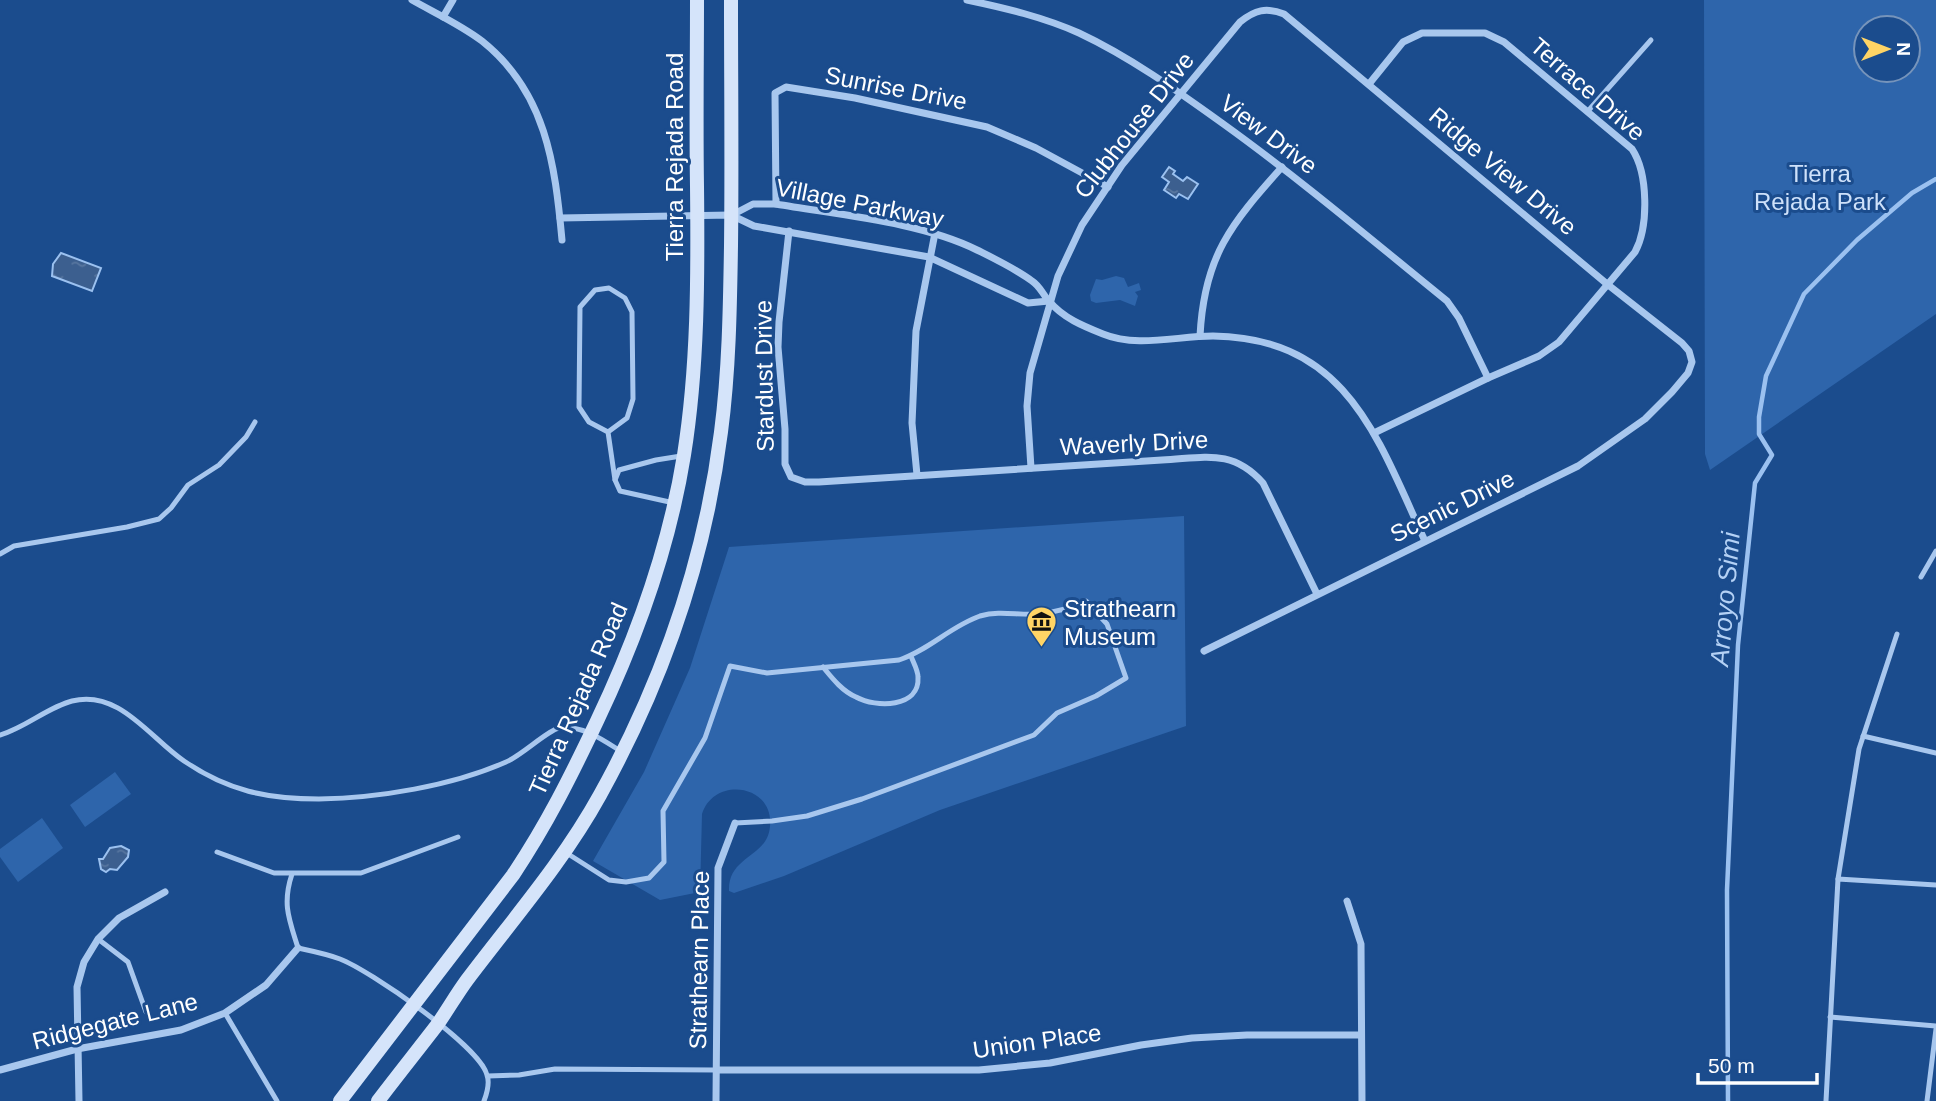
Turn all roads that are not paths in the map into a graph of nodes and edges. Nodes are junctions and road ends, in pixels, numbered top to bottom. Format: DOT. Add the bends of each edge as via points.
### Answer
graph roads {
  1 [pos="412,0"];
  2 [pos="453,0"];
  3 [pos="697,0"];
  4 [pos="730,0"];
  5 [pos="967,0"];
  6 [pos="1284,14"];
  7 [pos="443,17"];
  8 [pos="1651,40"];
  9 [pos="1369,84"];
  10 [pos="1181,93"];
  11 [pos="1588,111"];
  12 [pos="1282,167"];
  13 [pos="1108,187"];
  14 [pos="776,204"];
  15 [pos="731,215"];
  16 [pos="698,216"];
  17 [pos="560,218"];
  18 [pos="789,231"];
  19 [pos="935,233"];
  20 [pos="562,240"];
  21 [pos="929,257"];
  22 [pos="1607,284"];
  23 [pos="1049,301"];
  24 [pos="1200,336"];
  25 [pos="1692,362"];
  26 [pos="1488,378"];
  27 [pos="255,422"];
  28 [pos="608,432"];
  29 [pos="1374,433"];
  30 [pos="684,456"];
  31 [pos="1031,468"];
  32 [pos="917,475"];
  33 [pos="791,477"];
  34 [pos="615,481"];
  35 [pos="674,503"];
  36 [pos="1424,541"];
  37 [pos="1936,551"];
  38 [pos="0,554"];
  39 [pos="1921,577"];
  40 [pos="1317,594"];
  41 [pos="1897,634"];
  42 [pos="1204,651"];
  43 [pos="911,656"];
  44 [pos="823,667"];
  45 [pos="592,733"];
  46 [pos="0,735"];
  47 [pos="1864,736"];
  48 [pos="622,752"];
  49 [pos="1936,753"];
  50 [pos="736,823"];
  51 [pos="458,837"];
  52 [pos="217,852"];
  53 [pos="565,852"];
  54 [pos="292,874"];
  55 [pos="1838,879"];
  56 [pos="1936,885"];
  57 [pos="165,892"];
  58 [pos="1347,901"];
  59 [pos="97,939"];
  60 [pos="298,948"];
  61 [pos="412,1004"];
  62 [pos="146,1012"];
  63 [pos="225,1013"];
  64 [pos="1830,1017"];
  65 [pos="438,1023"];
  66 [pos="1936,1027"];
  67 [pos="1361,1035"];
  68 [pos="77,1049"];
  69 [pos="0,1070"];
  70 [pos="716,1070"];
  71 [pos="488,1076"];
  72 [pos="79,1101"];
  73 [pos="277,1101"];
  74 [pos="341,1101"];
  75 [pos="378,1101"];
  76 [pos="484,1101"];
  77 [pos="716,1101"];
  78 [pos="1362,1101"];
  79 [pos="1826,1101"];
  80 [pos="1927,1101"];
  1 -- 7 [label="street"];
  2 -- 7 [label="street"];
  3 -- 16 [label="main road, Tierra Rejada Road"];
  4 -- 15 [label="main road"];
  5 -- 10 [label="street, View Drive" via="1019,11 1076,32"];
  6 -- 9 [label="street, Ridge View Drive"];
  6 -- 10 [label="street, Clubhouse Drive" via="1269,9 1240,22"];
  7 -- 17 [label="street" via="502,59 533,102 550,153"];
  8 -- 11 [label="lane"];
  9 -- 11 [label="street, Terrace Drive" via="1403,42 1422,33 1485,33 1504,42"];
  9 -- 22 [label="street, Ridge View Drive"];
  10 -- 12 [label="street, View Drive"];
  10 -- 13 [label="street, Clubhouse Drive"];
  11 -- 22 [label="street, Terrace Drive" via="1632,149 1643,172 1640,243"];
  12 -- 24 [label="street" via="1220,247 1209,273"];
  12 -- 26 [label="street, View Drive" via="1447,301"];
  13 -- 14 [label="street, Sunrise Drive" via="987,127 855,97 786,87 775,93"];
  13 -- 23 [label="street, Clubhouse Drive" via="1082,225"];
  14 -- 15 [label="street, Village Parkway" via="753,204"];
  14 -- 19 [label="street, Village Parkway"];
  15 -- 16 [label="street, Village Parkway"];
  15 -- 18 [label="street, Village Parkway" via="754,226"];
  15 -- 48 [label="main road" via="728,361 710,496 684,605"];
  16 -- 17 [label="street, Village Parkway"];
  16 -- 30 [label="main road, Tierra Rejada Road" via="695,331"];
  17 -- 20 [label="street"];
  18 -- 21 [label="street, Village Parkway"];
  18 -- 33 [label="street, Stardust Drive" via="778,347 785,464"];
  19 -- 21 [label="street"];
  19 -- 23 [label="street, Village Parkway" via="1035,282"];
  21 -- 23 [label="street, Village Parkway" via="1028,303"];
  21 -- 32 [label="street" via="913,368"];
  22 -- 25 [label="street, Ridge View Drive" via="1682,343"];
  22 -- 26 [label="street, Terrace Drive" via="1559,342"];
  23 -- 24 [label="street, Village Parkway" via="1073,321 1106,336 1135,340"];
  23 -- 31 [label="street, Clubhouse Drive" via="1030,373"];
  24 -- 29 [label="street, Village Parkway" via="1242,338 1291,351 1342,388"];
  25 -- 36 [label="street, Scenic Drive" via="1688,373 1645,419 1578,466"];
  26 -- 29 [label="street, Terrace Drive"];
  27 -- 38 [label="lane" via="219,466 188,485 159,519 14,546"];
  28 -- 28 [label="lane" via="627,418 633,399 632,312 625,298 609,288 595,290 580,307 579,327 579,407 590,422"];
  28 -- 34 [label="lane"];
  29 -- 36 [label="street, Village Parkway"];
  30 -- 34 [label="lane" via="619,470"];
  30 -- 35 [label="main road, Tierra Rejada Road"];
  31 -- 32 [label="street, Waverly Drive"];
  31 -- 40 [label="street, Waverly Drive" via="1214,457 1233,460 1251,469 1263,483"];
  32 -- 33 [label="street, Waverly Drive" via="818,482"];
  34 -- 35 [label="lane" via="620,491"];
  35 -- 45 [label="main road, Tierra Rejada Road" via="646,606"];
  36 -- 40 [label="street, Scenic Drive"];
  37 -- 39 [label="lane"];
  40 -- 42 [label="street, Scenic Drive"];
  41 -- 47 [label="lane"];
  43 -- 44 [label="lane"];
  43 -- 44 [label="lane" via="917,688 898,703 856,697"];
  43 -- 50 [label="lane" via="981,616 1038,614 1086,601 1107,624 1126,678 1057,713 1034,735 862,799 807,816"];
  44 -- 53 [label="lane" via="767,673 730,666 705,738 663,811 664,862 649,878 609,880"];
  45 -- 46 [label="lane" via="555,729 508,762 481,771 380,794 322,799 274,798 219,780 183,761 147,729 106,703 71,701"];
  45 -- 48 [label="lane"];
  45 -- 61 [label="main road, Tierra Rejada Road" via="538,838"];
  47 -- 49 [label="lane"];
  47 -- 55 [label="lane"];
  48 -- 53 [label="main road"];
  50 -- 70 [label="street, Strathearn Place" via="718,868"];
  51 -- 54 [label="lane" via="362,873"];
  52 -- 54 [label="lane" via="274,873"];
  53 -- 65 [label="main road"];
  54 -- 60 [label="lane" via="286,909"];
  55 -- 56 [label="lane"];
  55 -- 64 [label="lane"];
  57 -- 59 [label="street" via="119,918"];
  58 -- 67 [label="street" via="1361,944"];
  59 -- 62 [label="lane" via="128,962"];
  59 -- 68 [label="street" via="77,986"];
  60 -- 61 [label="lane" via="340,959"];
  60 -- 63 [label="street, Ridgegate Lane" via="266,985"];
  61 -- 65 [label="lane"];
  61 -- 74 [label="main road, Tierra Rejada Road"];
  63 -- 68 [label="street, Ridgegate Lane" via="181,1030"];
  63 -- 73 [label="lane"];
  64 -- 66 [label="lane"];
  64 -- 79 [label="lane"];
  65 -- 71 [label="lane" via="483,1064"];
  65 -- 75 [label="main road"];
  66 -- 80 [label="lane"];
  67 -- 70 [label="street, Union Place" via="1192,1038 1050,1063 979,1070"];
  67 -- 78 [label="street"];
  68 -- 69 [label="street, Ridgegate Lane"];
  68 -- 72 [label="street"];
  70 -- 71 [label="lane" via="555,1069"];
  70 -- 77 [label="street, Strathearn Place"];
  71 -- 76 [label="lane"];
}
